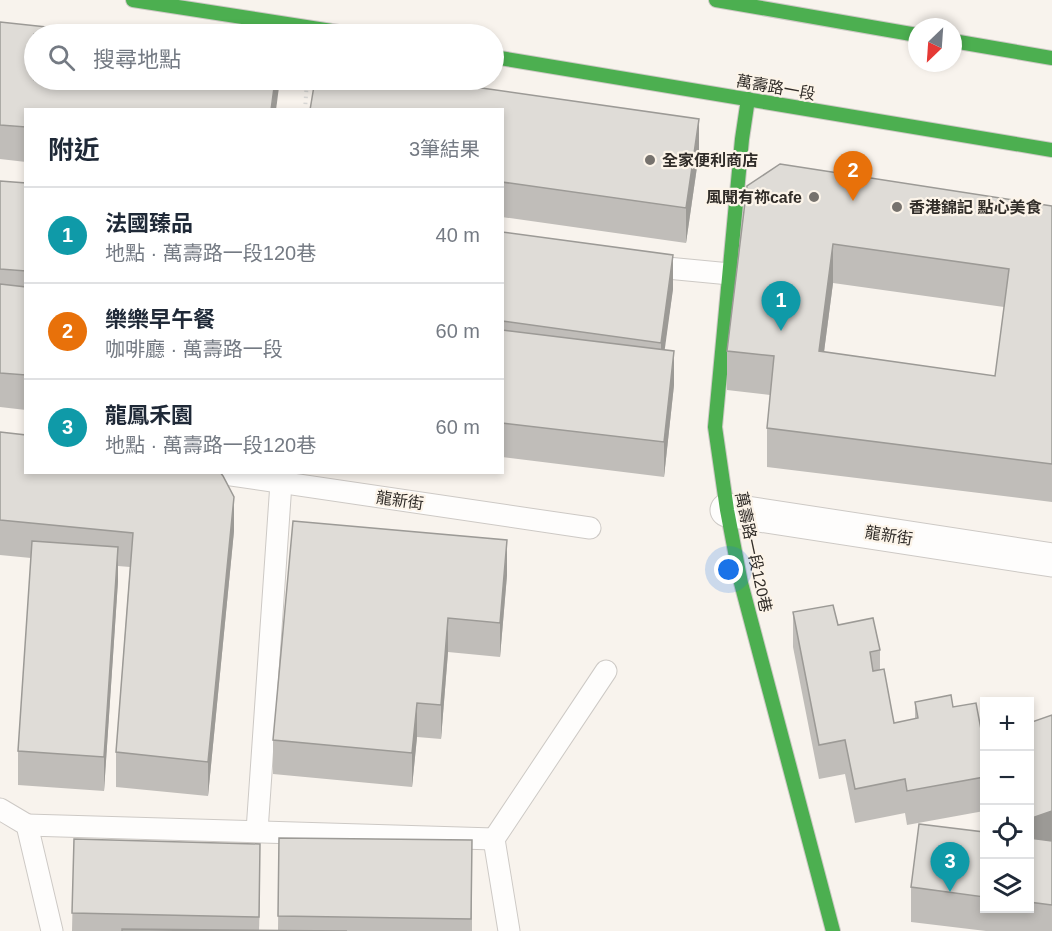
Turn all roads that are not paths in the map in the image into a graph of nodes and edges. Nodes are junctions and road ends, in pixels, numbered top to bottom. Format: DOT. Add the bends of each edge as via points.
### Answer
graph roads {
  1 [pos="133,0"];
  2 [pos="716,0"];
  3 [pos="287,24"];
  4 [pos="908,33"];
  5 [pos="962,43"];
  6 [pos="1052,58"];
  7 [pos="504,59"];
  8 [pos="748,99"];
  9 [pos="1052,150"];
  10 [pos="630,264"];
  11 [pos="730,274"];
  12 [pos="224,474"];
  13 [pos="280,483"];
  14 [pos="727,510"];
  15 [pos="590,528"];
  16 [pos="1052,560"];
  17 [pos="606,671"];
  18 [pos="0,809"];
  19 [pos="27,825"];
  20 [pos="257,831"];
  21 [pos="494,839"];
  22 [pos="52,931"];
  23 [pos="509,931"];
  24 [pos="833,931"];
  1 -- 3 [label="main road"];
  2 -- 4 [label="main road"];
  5 -- 6 [label="main road"];
  7 -- 8 [label="main road, 萬壽路一段"];
  8 -- 9 [label="main road, 萬壽路一段"];
  8 -- 11 [label="main road, 萬壽路一段120巷"];
  10 -- 11 [label="lane"];
  11 -- 14 [label="main road, 萬壽路一段120巷" via="715,427"];
  12 -- 13 [label="lane, 龍新街"];
  13 -- 15 [label="lane, 龍新街"];
  13 -- 20 [label="lane"];
  14 -- 16 [label="street, 龍新街"];
  14 -- 24 [label="main road, 萬壽路一段120巷" via="741,583"];
  17 -- 21 [label="lane"];
  18 -- 19 [label="lane"];
  19 -- 20 [label="lane"];
  19 -- 22 [label="lane"];
  20 -- 21 [label="lane"];
  21 -- 23 [label="lane"];
}
